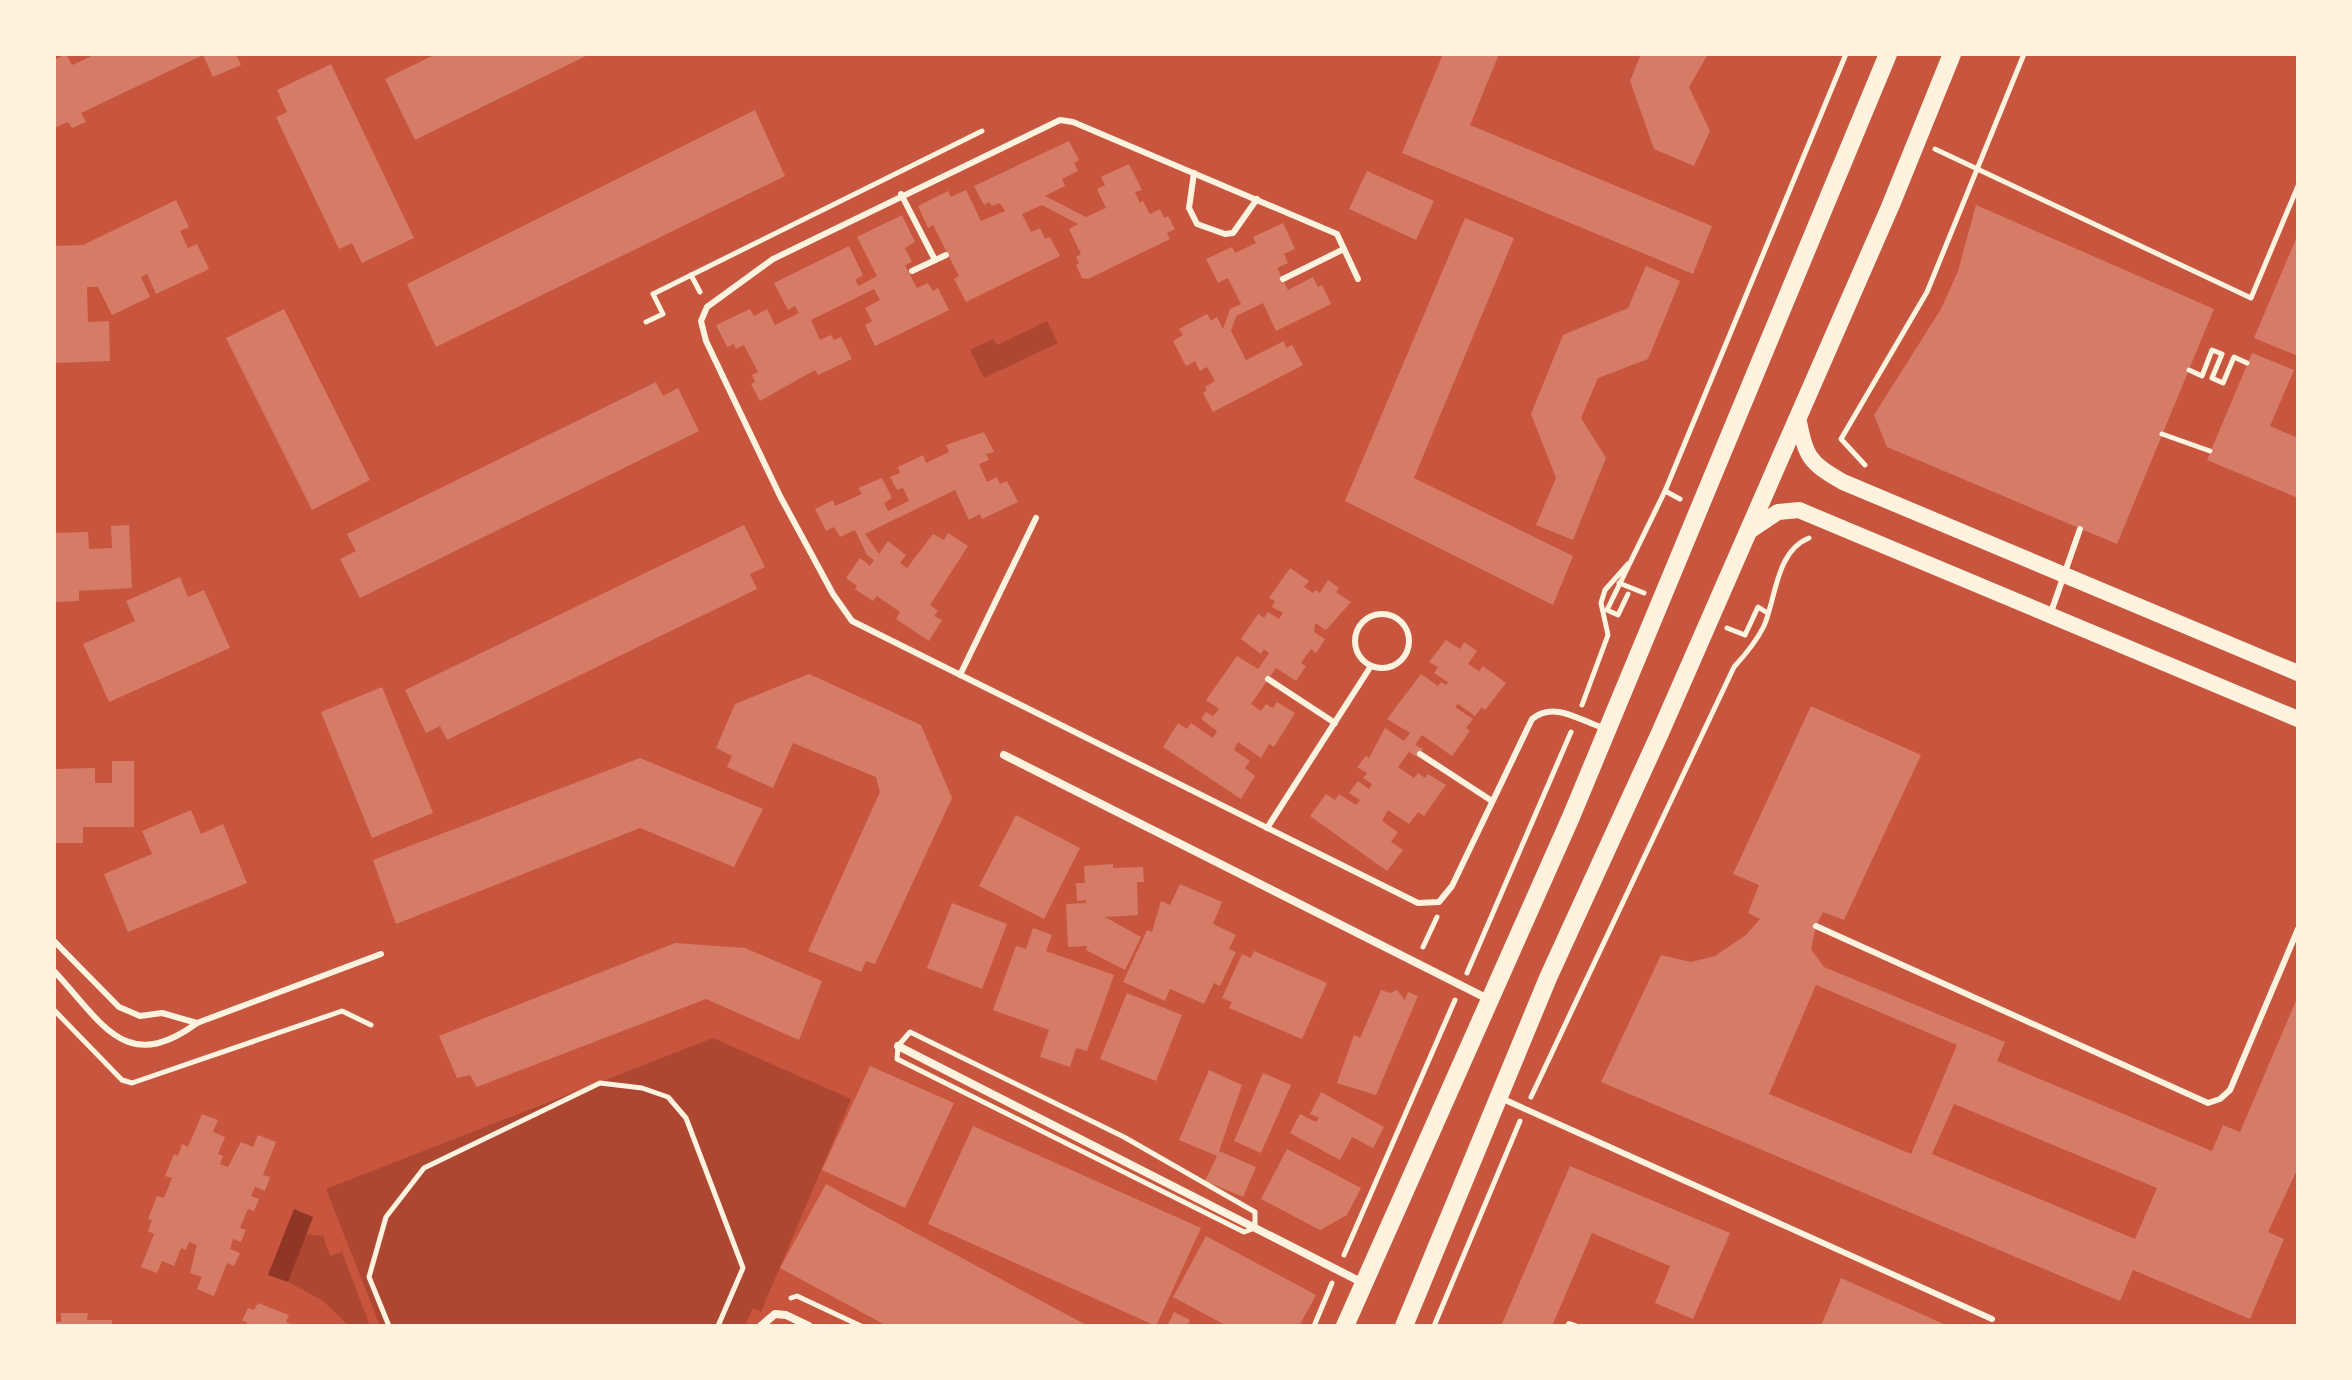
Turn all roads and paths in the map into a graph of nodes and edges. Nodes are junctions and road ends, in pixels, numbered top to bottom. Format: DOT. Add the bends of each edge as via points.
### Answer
graph roads {
  1 [pos="1846,54"];
  2 [pos="1888,54"];
  3 [pos="1952,54"];
  4 [pos="2024,54"];
  5 [pos="982,131"];
  6 [pos="1916,140"];
  7 [pos="893,164"];
  8 [pos="1977,167"];
  9 [pos="897,173"];
  10 [pos="1194,173"];
  11 [pos="2298,186"];
  12 [pos="901,194"];
  13 [pos="1257,199"];
  14 [pos="1344,249"];
  15 [pos="946,255"];
  16 [pos="935,260"];
  17 [pos="912,271"];
  18 [pos="1283,279"];
  19 [pos="1358,279"];
  20 [pos="646,322"];
  21 [pos="2247,363"];
  22 [pos="2189,370"];
  23 [pos="1798,417"];
  24 [pos="2162,434"];
  25 [pos="2210,451"];
  26 [pos="1871,468"];
  27 [pos="1665,491"];
  28 [pos="1700,509"];
  29 [pos="1036,518"];
  30 [pos="2080,529"];
  31 [pos="1748,532"];
  32 [pos="1810,538"];
  33 [pos="2071,558"];
  34 [pos="1628,564"];
  35 [pos="2073,579"];
  36 [pos="1628,594"];
  37 [pos="1767,611"];
  38 [pos="2050,615"];
  39 [pos="1745,635"];
  40 [pos="1755,639"];
  41 [pos="1371,666"];
  42 [pos="2298,673"];
  43 [pos="960,675"];
  44 [pos="1268,679"];
  45 [pos="1577,719"];
  46 [pos="2298,719"];
  47 [pos="1335,723"];
  48 [pos="1608,730"];
  49 [pos="1420,754"];
  50 [pos="1004,755"];
  51 [pos="1492,801"];
  52 [pos="1267,828"];
  53 [pos="1436,925"];
  54 [pos="1816,926"];
  55 [pos="2298,929"];
  56 [pos="54,941"];
  57 [pos="381,954"];
  58 [pos="1419,954"];
  59 [pos="54,971"];
  60 [pos="1461,985"];
  61 [pos="1490,1001"];
  62 [pos="54,1010"];
  63 [pos="197,1023"];
  64 [pos="371,1025"];
  65 [pos="898,1046"];
  66 [pos="1500,1097"];
  67 [pos="1526,1109"];
  68 [pos="1337,1270"];
  69 [pos="1364,1283"];
  70 [pos="1992,1319"];
  71 [pos="389,1326"];
  72 [pos="718,1326"];
  73 [pos="761,1326"];
  74 [pos="809,1326"];
  75 [pos="1314,1326"];
  76 [pos="1345,1326"];
  77 [pos="1404,1326"];
  78 [pos="1434,1326"];
  1 -- 27 [label="path"];
  2 -- 28 [label="main road"];
  3 -- 6 [label="main road"];
  4 -- 8 [label="path"];
  5 -- 9 [label="path"];
  6 -- 8 [label="path"];
  6 -- 23 [label="main road"];
  7 -- 9 [label="path"];
  8 -- 11 [label="path" via="2251,298"];
  8 -- 26 [label="path" via="1927,292 1841,439 1859,463"];
  9 -- 20 [label="path" via="653,294 663,314"];
  10 -- 12 [label="lane" via="1060,120"];
  10 -- 13 [label="lane"];
  10 -- 13 [label="lane" via="1189,208 1197,224 1233,233"];
  12 -- 16 [label="lane"];
  12 -- 43 [label="lane" via="773,259 707,307 701,321 780,496 841,608 852,621"];
  13 -- 14 [label="lane" via="1337,234"];
  14 -- 18 [label="lane"];
  14 -- 19 [label="lane"];
  15 -- 16 [label="lane"];
  16 -- 17 [label="lane"];
  21 -- 22 [label="path" via="2234,357 2223,383 2212,378 2222,354 2212,350 2202,376"];
  23 -- 31 [label="main road"];
  23 -- 35 [label="main road" via="1803,445 1815,466"];
  24 -- 25 [label="path"];
  27 -- 28 [label="path"];
  27 -- 34 [label="path"];
  28 -- 48 [label="main road"];
  29 -- 43 [label="lane"];
  30 -- 33 [label="lane"];
  31 -- 38 [label="main road" via="1778,512 1799,510"];
  31 -- 66 [label="main road"];
  32 -- 37 [label="path" via="1791,549"];
  33 -- 35 [label="lane"];
  33 -- 35 [label="lane"];
  34 -- 36 [label="path" via="1607,610 1618,615"];
  34 -- 45 [label="path" via="1605,590 1601,603 1608,635"];
  35 -- 38 [label="lane"];
  35 -- 42 [label="main road"];
  37 -- 39 [label="path" via="1758,607"];
  37 -- 40 [label="path"];
  37 -- 67 [label="path" via="1755,644 1734,667"];
  38 -- 46 [label="main road"];
  41 -- 41 [label="lane" via="1396,665 1407,653 1406,628 1392,616 1366,620 1356,636 1358,653"];
  41 -- 47 [label="lane"];
  43 -- 52 [label="lane"];
  44 -- 47 [label="lane"];
  45 -- 48 [label="lane"];
  45 -- 51 [label="lane" via="1555,709 1532,719"];
  45 -- 60 [label="path"];
  47 -- 52 [label="lane"];
  48 -- 61 [label="main road"];
  49 -- 51 [label="lane"];
  50 -- 60 [label="street"];
  51 -- 52 [label="lane" via="1452,886 1439,902 1426,905"];
  53 -- 58 [label="path"];
  54 -- 55 [label="lane" via="2208,1103 2230,1090"];
  56 -- 63 [label="lane" via="119,1007 140,1016 162,1013"];
  57 -- 63 [label="lane"];
  59 -- 63 [label="lane" via="131,1046 173,1040"];
  60 -- 61 [label="street"];
  60 -- 68 [label="path"];
  61 -- 69 [label="main road"];
  62 -- 64 [label="path" via="122,1080 132,1083 342,1011"];
  65 -- 68 [label="street"];
  66 -- 67 [label="lane"];
  66 -- 77 [label="main road"];
  67 -- 70 [label="lane"];
  67 -- 78 [label="path"];
  68 -- 69 [label="street"];
  68 -- 75 [label="path"];
  69 -- 76 [label="main road"];
  71 -- 72 [label="path" via="369,1277 386,1217 424,1168 600,1083 668,1097 686,1118 743,1268"];
  73 -- 74 [label="street" via="775,1314"];
}
